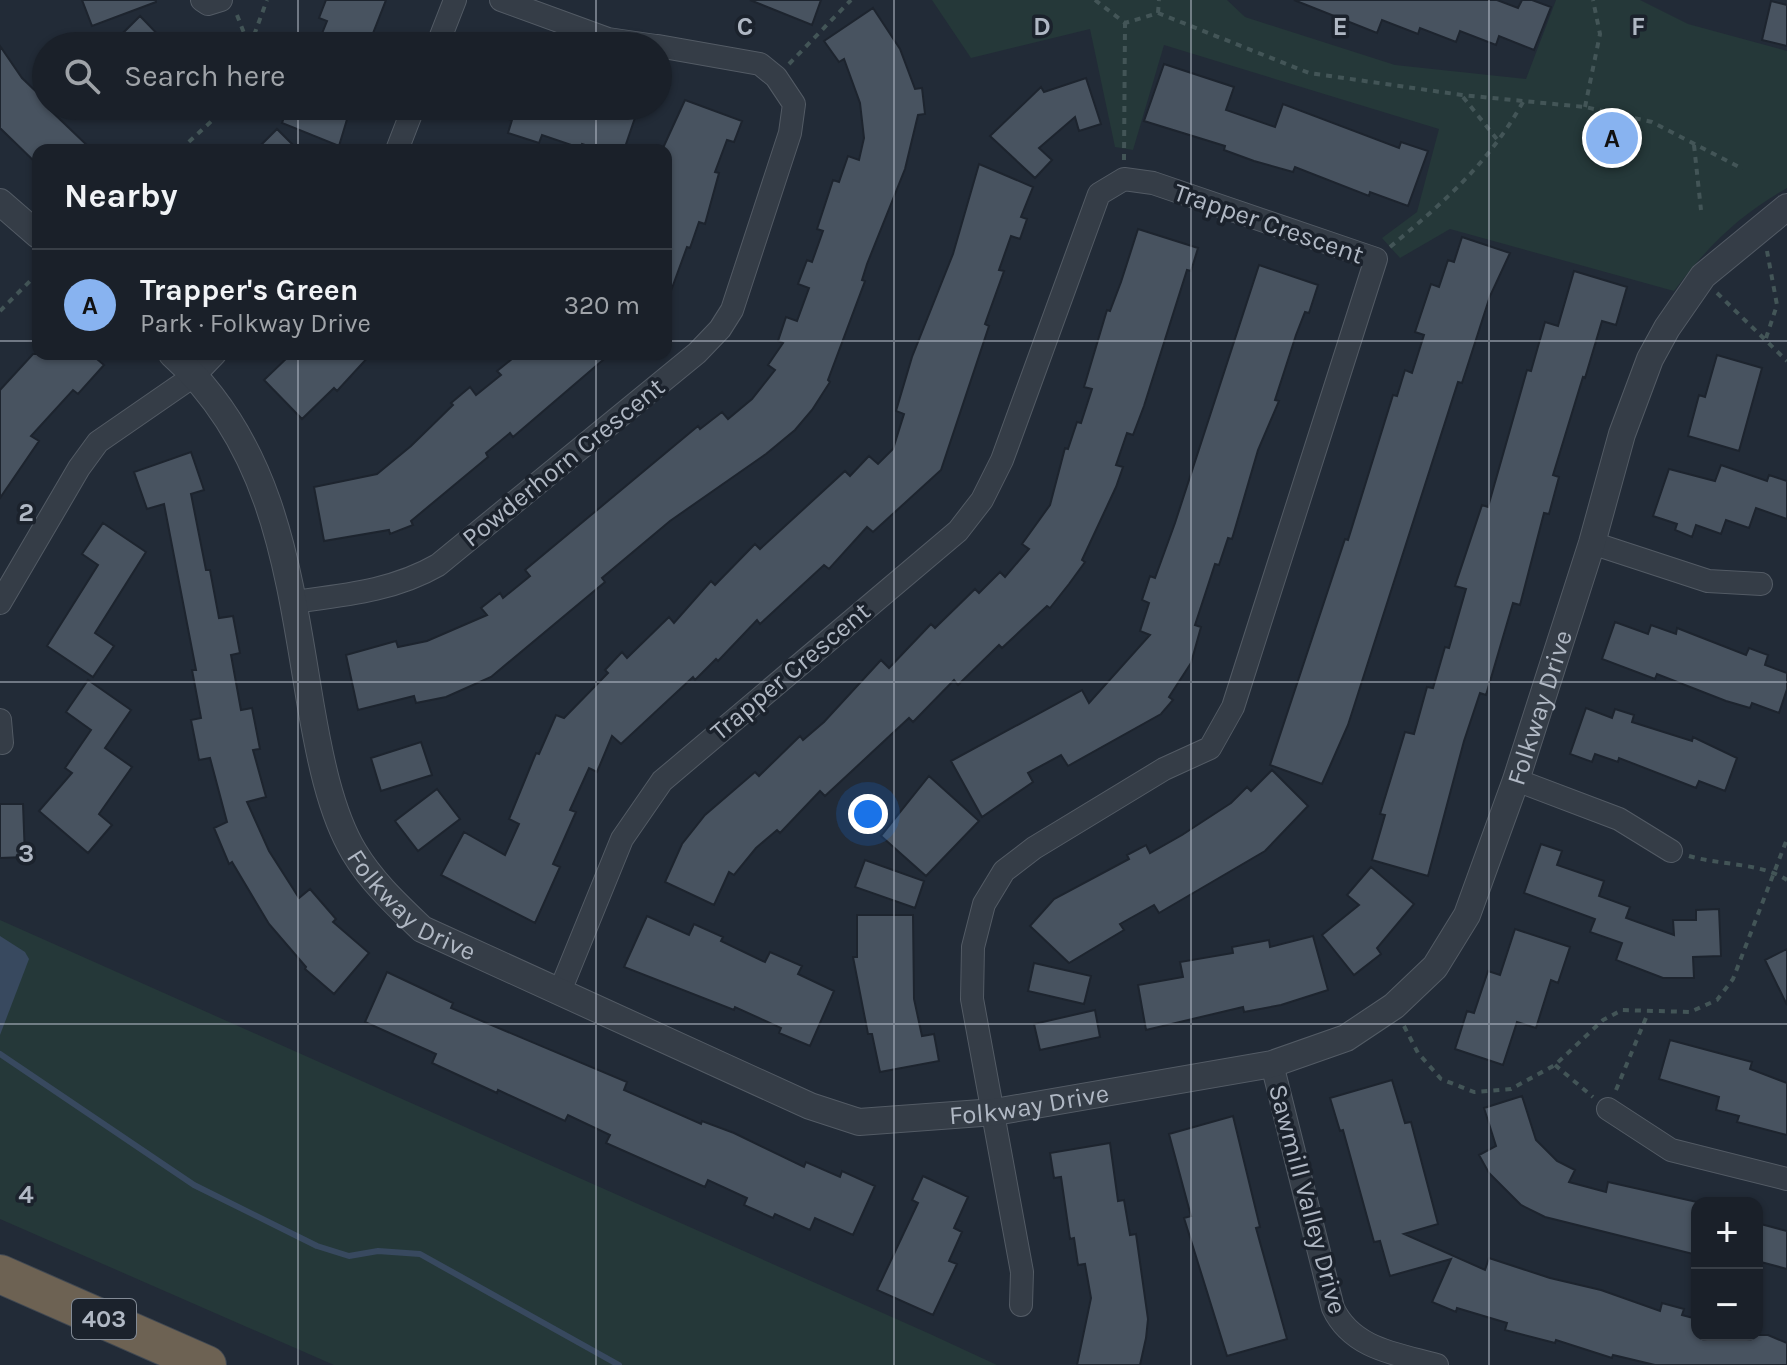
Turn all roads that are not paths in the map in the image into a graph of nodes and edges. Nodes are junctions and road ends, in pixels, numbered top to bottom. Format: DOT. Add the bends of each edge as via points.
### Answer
graph roads {
  1 [pos="202,0"];
  2 [pos="455,0"];
  3 [pos="501,0"];
  4 [pos="228,6"];
  5 [pos="442,32"];
  6 [pos="589,32"];
  7 [pos="672,48"];
  8 [pos="409,120"];
  9 [pos="399,144"];
  10 [pos="0,202"];
  11 [pos="1787,207"];
  12 [pos="32,230"];
  13 [pos="179,360"];
  14 [pos="209,360"];
  15 [pos="195,375"];
  16 [pos="1592,543"];
  17 [pos="1761,584"];
  18 [pos="293,602"];
  19 [pos="0,603"];
  20 [pos="1516,780"];
  21 [pos="1671,851"];
  22 [pos="560,991"];
  23 [pos="1272,1064"];
  24 [pos="1608,1109"];
  25 [pos="995,1112"];
  26 [pos="1787,1179"];
  27 [pos="0,1274"];
  28 [pos="1021,1305"];
  29 [pos="207,1365"];
  30 [pos="1437,1365"];
  1 -- 4 [label="street"];
  2 -- 5 [label="street"];
  3 -- 6 [label="street"];
  7 -- 18 [label="street, Powderhorn Crescent" via="760,64 794,104 790,133 732,310 720,329 438,565 384,589"];
  8 -- 9 [label="street"];
  10 -- 12 [label="street"];
  11 -- 16 [label="street, Folkway Drive" via="1703,276 1667,328 1622,434"];
  13 -- 15 [label="street, Folkway Drive"];
  14 -- 15 [label="street"];
  15 -- 18 [label="street, Folkway Drive" via="236,429 278,530"];
  15 -- 19 [label="street" via="98,442"];
  16 -- 17 [label="street" via="1708,581"];
  16 -- 20 [label="street, Folkway Drive"];
  18 -- 22 [label="street, Folkway Drive" via="321,765 353,850 380,889 422,929"];
  20 -- 21 [label="street" via="1619,819"];
  20 -- 23 [label="street, Folkway Drive" via="1467,915 1435,967 1394,1006 1346,1038"];
  22 -- 25 [label="street, Folkway Drive" via="810,1106 859,1122"];
  22 -- 25 [label="street, Trapper Crescent" via="622,839 662,781 958,531 982,500 1002,460 1099,194 1124,179 1153,183 1376,259 1222,729 1210,748 1164,769 1034,848 1004,871 984,904 973,947 972,999"];
  23 -- 25 [label="street, Folkway Drive"];
  23 -- 30 [label="street, Sawmill Valley Drive" via="1341,1325 1379,1349"];
  24 -- 26 [label="street" via="1671,1150"];
  25 -- 28 [label="street, Trapper Crescent" via="1022,1272"];
  27 -- 29 [label="highway, 403"];
}
